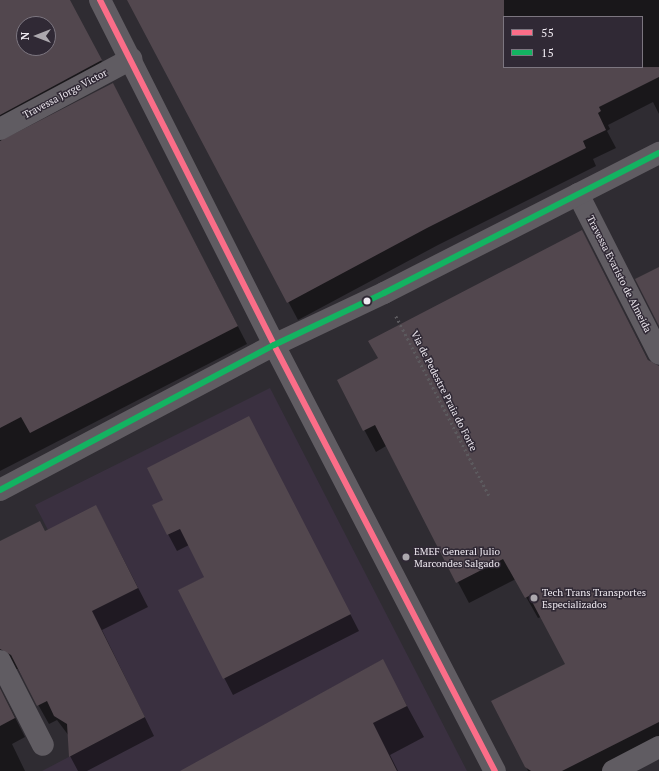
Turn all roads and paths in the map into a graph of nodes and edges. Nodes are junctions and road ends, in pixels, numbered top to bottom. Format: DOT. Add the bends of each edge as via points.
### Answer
graph roads {
  1 [pos="100,0"];
  2 [pos="131,59"];
  3 [pos="0,129"];
  4 [pos="659,153"];
  5 [pos="578,194"];
  6 [pos="384,293"];
  7 [pos="274,345"];
  8 [pos="659,354"];
  9 [pos="0,490"];
  10 [pos="490,497"];
  11 [pos="0,661"];
  12 [pos="43,745"];
  13 [pos="659,747"];
  14 [pos="495,771"];
  15 [pos="613,771"];
  1 -- 2 [label="street"];
  2 -- 3 [label="street, Travessa Jorge Victor"];
  2 -- 7 [label="street"];
  4 -- 5 [label="street"];
  5 -- 6 [label="street"];
  5 -- 8 [label="street, Travessa Evaristo de Almeida"];
  6 -- 7 [label="street"];
  6 -- 10 [label="path, Via de Pedestre Praia do Forte"];
  7 -- 9 [label="street"];
  7 -- 14 [label="street"];
  11 -- 12 [label="street"];
  13 -- 15 [label="street"];
}
